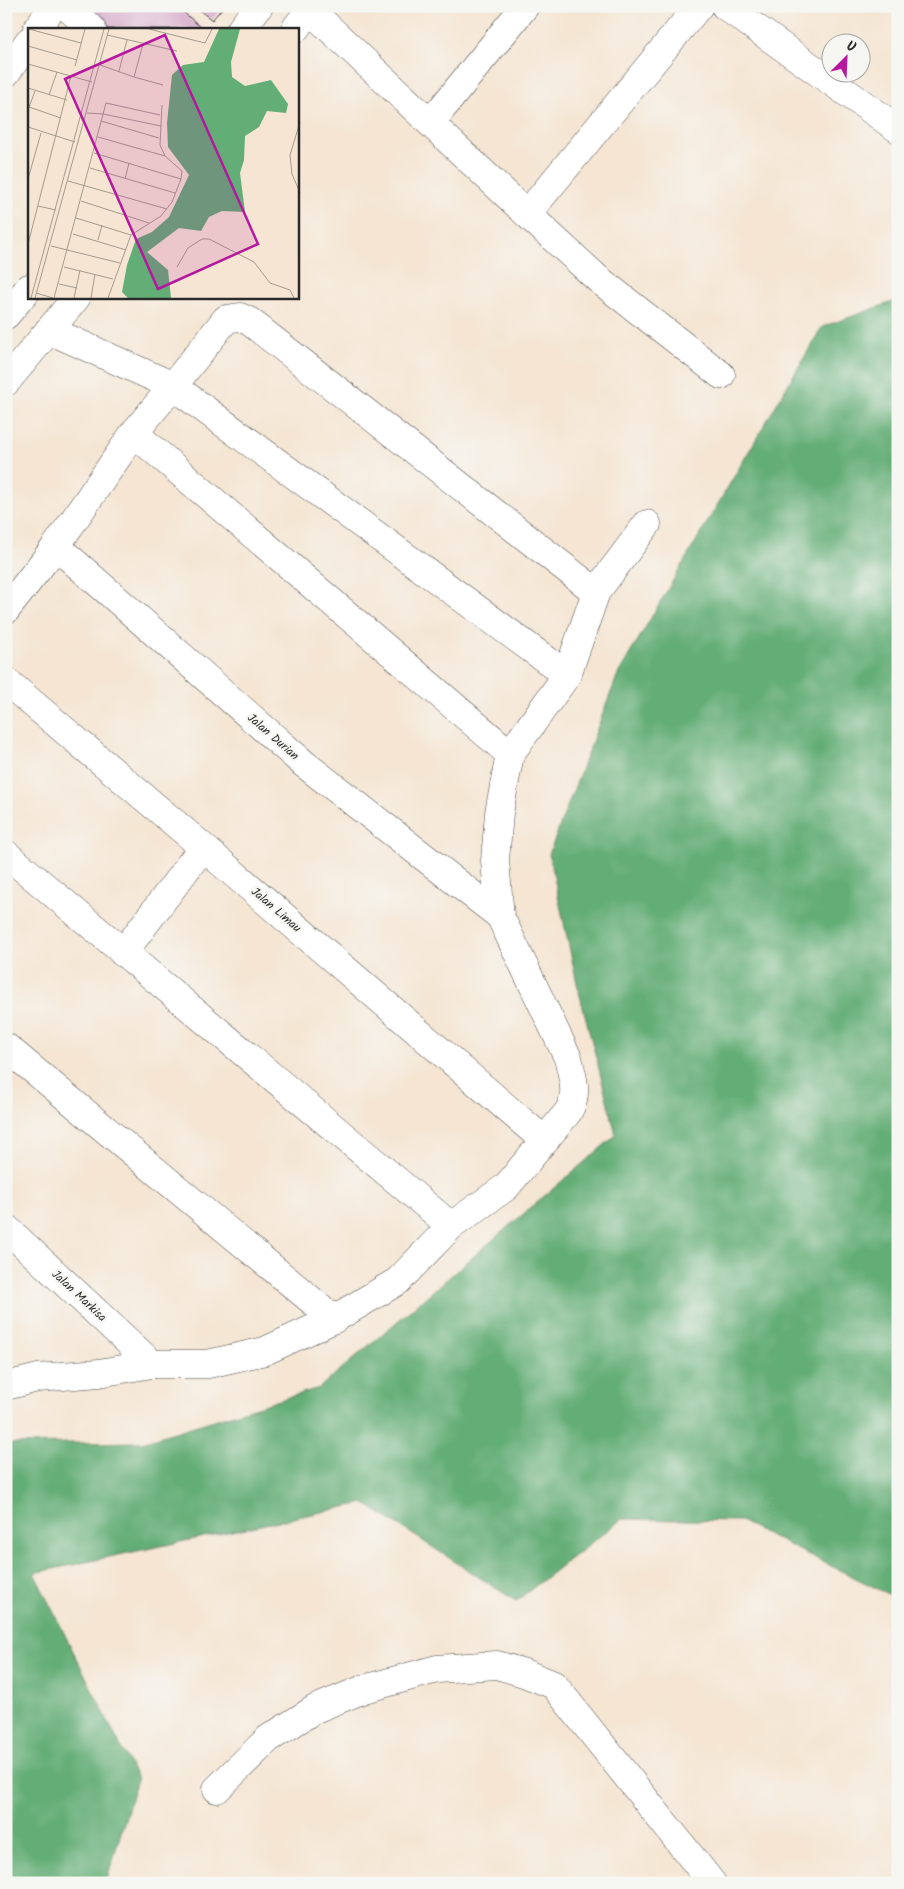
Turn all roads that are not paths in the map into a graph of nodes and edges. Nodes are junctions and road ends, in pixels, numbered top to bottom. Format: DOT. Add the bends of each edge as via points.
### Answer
graph roads {
  1 [pos="53,6"];
  2 [pos="66,6"];
  3 [pos="259,6"];
  4 [pos="525,6"];
  5 [pos="699,6"];
  6 [pos="725,6"];
  7 [pos="306,15"];
  8 [pos="38,28"];
  9 [pos="91,28"];
  10 [pos="242,28"];
  11 [pos="28,42"];
  12 [pos="6,72"];
  13 [pos="431,122"];
  14 [pos="898,129"];
  15 [pos="527,214"];
  16 [pos="28,289"];
  17 [pos="75,299"];
  18 [pos="6,315"];
  19 [pos="49,330"];
  20 [pos="721,375"];
  21 [pos="6,382"];
  22 [pos="173,386"];
  23 [pos="134,433"];
  24 [pos="647,524"];
  25 [pos="56,546"];
  26 [pos="596,592"];
  27 [pos="6,610"];
  28 [pos="568,675"];
  29 [pos="6,681"];
  30 [pos="510,754"];
  31 [pos="203,847"];
  32 [pos="6,854"];
  33 [pos="500,916"];
  34 [pos="123,953"];
  35 [pos="6,1047"];
  36 [pos="545,1141"];
  37 [pos="452,1226"];
  38 [pos="6,1228"];
  39 [pos="334,1319"];
  40 [pos="152,1364"];
  41 [pos="6,1386"];
  42 [pos="217,1789"];
  43 [pos="712,1883"];
  1 -- 8 [label="street"];
  2 -- 9 [label="street"];
  3 -- 10 [label="street"];
  4 -- 13 [label="street"];
  5 -- 15 [label="street"];
  6 -- 14 [label="street"];
  7 -- 13 [label="street"];
  11 -- 12 [label="street"];
  13 -- 15 [label="street"];
  15 -- 20 [label="street" via="598,279"];
  16 -- 18 [label="street"];
  17 -- 19 [label="street"];
  19 -- 21 [label="street"];
  19 -- 22 [label="street"];
  22 -- 23 [label="street"];
  22 -- 26 [label="street" via="226,319 240,317 250,321"];
  22 -- 28 [label="street"];
  23 -- 25 [label="street"];
  23 -- 30 [label="street"];
  24 -- 26 [label="street"];
  25 -- 27 [label="street"];
  25 -- 33 [label="street, Jalan Durian" via="303,763"];
  26 -- 28 [label="street"];
  28 -- 30 [label="street"];
  29 -- 31 [label="street, Jalan Limau"];
  30 -- 33 [label="street" via="499,813 495,861"];
  31 -- 34 [label="street"];
  31 -- 36 [label="street, Jalan Limau"];
  32 -- 34 [label="street"];
  33 -- 36 [label="street" via="568,1058 573,1079 575,1100"];
  34 -- 37 [label="street"];
  35 -- 39 [label="street"];
  36 -- 37 [label="street" via="506,1187"];
  37 -- 39 [label="street" via="398,1281"];
  38 -- 40 [label="street, Jalan Markisa"];
  39 -- 40 [label="street" via="265,1351 208,1364"];
  40 -- 41 [label="street" via="38,1378"];
  42 -- 43 [label="street" via="268,1740 315,1709 364,1689 437,1669 497,1665 554,1685"];
}
